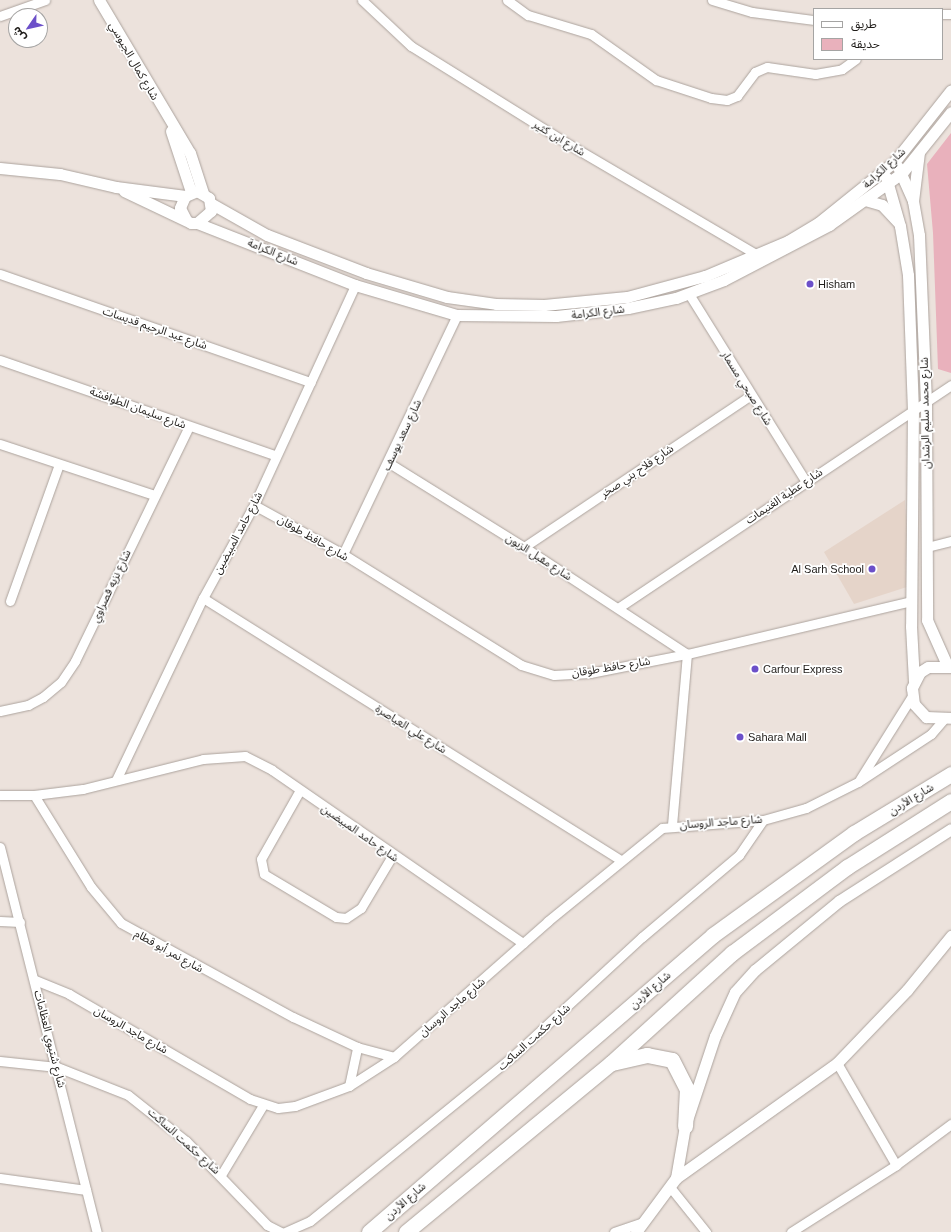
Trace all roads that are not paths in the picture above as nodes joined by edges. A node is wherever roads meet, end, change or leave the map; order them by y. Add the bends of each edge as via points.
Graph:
1 (46, 0) edge
2 (99, 0) edge
3 (362, 0) edge
4 (507, 0) edge
5 (712, 0) edge
6 (0, 16) edge
7 (813, 20) edge
8 (855, 60) edge
9 (951, 90) edge
10 (951, 112) edge
11 (169, 121) junction
12 (919, 152) junction
13 (895, 161) junction
14 (0, 168) edge
15 (884, 170) junction
16 (902, 173) junction
17 (888, 183) junction
18 (116, 187) junction
19 (203, 193) junction
20 (188, 194) junction
21 (865, 200) junction
22 (913, 201) junction
23 (212, 204) junction
24 (186, 220) junction
25 (197, 223) junction
26 (900, 226) junction
27 (762, 257) junction
28 (0, 274) edge
29 (355, 285) junction
30 (688, 294) junction
31 (457, 315) junction
32 (0, 360) edge
33 (311, 382) junction
34 (951, 385) edge
35 (750, 395) junction
36 (926, 401) junction
37 (913, 409) junction
38 (189, 426) junction
39 (0, 444) edge
40 (276, 455) junction
41 (389, 463) junction
42 (59, 464) junction
43 (806, 482) junction
44 (154, 495) junction
45 (254, 505) junction
46 (951, 542) edge
47 (927, 546) junction
48 (524, 547) junction
49 (343, 554) junction
50 (203, 598) junction
51 (911, 601) junction
52 (10, 602) dead end
53 (618, 608) junction
54 (687, 654) junction
55 (949, 666) edge
56 (914, 680) junction
57 (912, 696) junction
58 (0, 712) edge
59 (947, 719) edge
60 (951, 774) edge
61 (116, 780) junction
62 (858, 782) junction
63 (300, 790) junction
64 (0, 795) edge
65 (34, 795) junction
66 (951, 801) edge
67 (763, 820) junction
68 (672, 826) junction
69 (951, 829) edge
70 (0, 847) edge
71 (392, 856) junction
72 (620, 860) junction
73 (0, 921) edge
74 (20, 922) junction
75 (951, 936) edge
76 (524, 943) junction
77 (35, 980) junction
78 (357, 1047) junction
79 (394, 1057) junction
80 (0, 1061) edge
81 (611, 1063) junction
82 (837, 1064) junction
83 (57, 1067) junction
84 (349, 1086) junction
85 (263, 1105) junction
86 (951, 1124) edge
87 (685, 1126) junction
88 (896, 1165) junction
89 (221, 1174) junction
90 (0, 1178) edge
91 (673, 1182) junction
92 (86, 1190) junction
93 (643, 1222) junction
94 (97, 1232) edge
95 (281, 1232) edge
96 (285, 1232) edge
97 (369, 1232) edge
98 (406, 1232) edge
99 (614, 1232) edge
100 (636, 1232) edge
101 (706, 1232) edge
102 (791, 1232) edge

1 - 6 street
2 - 11 street, شارع كمال الجيوسي
3 - 27 street, شارع ابن كثير via 411,46
4 - 8 street via 528,15 590,34 656,80 711,98 727,100 737,96 755,72 767,67 815,74 842,69
5 - 7 street via 752,12
9 - 13 street, شارع الكرامة
10 - 12 street, شارع الكرامة
11 - 19 street, شارع كمال الجيوسي via 190,153
11 - 20 street, شارع كمال الجيوسي
12 - 16 street, شارع الكرامة
12 - 22 street
13 - 15 street, شارع الكرامة
13 - 16 street, شارع محمد سليم الرشدان
14 - 18 street via 60,174
15 - 17 street, شارع محمد سليم الرشدان
15 - 27 street, شارع الكرامة via 818,223
16 - 17 street, شارع الكرامة
16 - 22 street, شارع محمد سليم الرشدان
17 - 21 street, شارع الكرامة
17 - 26 street, شارع محمد سليم الرشدان
18 - 20 street
18 - 24 street
19 - 20 street
19 - 23 street
20 - 24 street via 180,208
21 - 26 street via 885,208
21 - 27 street, شارع الكرامة via 829,225
22 - 36 street, شارع محمد سليم الرشدان via 919,235
23 - 25 street via 208,218
23 - 27 street, شارع الكرامة via 267,234 366,273 447,297 496,304 544,304 627,297 676,287
24 - 25 street
25 - 29 street, شارع الكرامة
26 - 37 street, شارع محمد سليم الرشدان via 908,275
27 - 30 street, شارع الكرامة
28 - 33 street, شارع عبد الرحيم قديسات
29 - 31 street, شارع الكرامة
29 - 33 street, شارع حامد المبيضين
30 - 31 street, شارع الكرامة via 586,314
30 - 35 street, شارع صبحي مسمار
31 - 41 street, شارع سعد يوسف
32 - 38 street, شارع سليمان الطوافشة
33 - 40 street, شارع حامد المبيضين
34 - 36 street, شارع عطية الغنيمات
35 - 43 street, شارع صبحي مسمار
35 - 48 street, شارع فلاح بني صخر
36 - 37 street, شارع عطية الغنيمات
36 - 47 street, شارع محمد سليم الرشدان
37 - 43 street, شارع عطية الغنيمات
37 - 51 street, شارع محمد سليم الرشدان
38 - 40 street, شارع سليمان الطوافشة
38 - 44 street, شارع نزيه قصراوي
39 - 42 street
40 - 45 street, شارع حامد المبيضين
41 - 48 street, شارع مقبل الزبون
41 - 49 street, شارع سعد يوسف
42 - 44 street
42 - 52 street
43 - 53 street, شارع عطية الغنيمات
44 - 58 street, شارع نزيه قصراوي via 84,644 61,682 28,706
45 - 49 street, شارع حافظ طوقان
45 - 50 street, شارع حامد المبيضين
46 - 47 street
47 - 55 street, شارع محمد سليم الرشدان via 927,620
48 - 53 street, شارع مقبل الزبون
49 - 54 street, شارع حافظ طوقان via 521,665 537,671 554,675 590,673
50 - 61 street, شارع حامد المبيضين
50 - 72 street, شارع علي العياصرة
51 - 54 street, شارع حافظ طوقان
51 - 56 street, شارع محمد سليم الرشدان
53 - 54 street, شارع مقبل الزبون
54 - 68 street
55 - 56 street via 928,667
56 - 57 street, شارع محمد سليم الرشدان
57 - 59 street via 926,717
57 - 62 street
59 - 62 street, شارع ماجد الروسان via 931,734
60 - 97 highway, شارع الأردن via 854,834 713,935
61 - 63 street, شارع حامد المبيضين via 235,755 255,760
61 - 65 street, شارع حامد المبيضين
62 - 67 street, شارع ماجد الروسان via 806,808
63 - 71 street, شارع حامد المبيضين
63 - 71 street via 260,861 264,874 336,917 346,918 361,908
64 - 65 street, شارع حامد المبيضين
65 - 78 street, شارع نمر أبو قطام via 91,887 121,923 198,968
66 - 81 highway, شارع الأردن via 801,899 732,953
67 - 68 street, شارع ماجد الروسان
67 - 96 street, شارع حكمت الساكت via 739,855 642,937 514,1055 310,1221
68 - 72 street, شارع ماجد الروسان via 649,836
69 - 87 street via 839,901 755,970 735,992 715,1036
70 - 74 street, شارع شتيوي العظامات
71 - 76 street, شارع حامد المبيضين
72 - 76 street, شارع ماجد الروسان
73 - 74 street
74 - 77 street, شارع شتيوي العظامات
75 - 82 street via 907,990
76 - 79 street, شارع ماجد الروسان
77 - 83 street, شارع شتيوي العظامات
77 - 85 street, شارع ماجد الروسان via 69,994
78 - 79 street, شارع نمر أبو قطام
78 - 84 street
79 - 84 street, شارع ماجد الروسان
80 - 83 street, شارع حكمت الساكت
81 - 87 highway via 647,1055 672,1060 688,1089
81 - 98 highway, شارع الأردن
82 - 88 street
82 - 91 street
83 - 89 street, شارع حكمت الساكت via 128,1095 159,1117
83 - 92 street, شارع شتيوي العظامات
84 - 85 street, شارع ماجد الروسان via 295,1106
85 - 89 street
86 - 88 street
87 - 91 street
88 - 102 street
89 - 95 street, شارع حكمت الساكت via 267,1225
90 - 92 street
91 - 93 street
91 - 101 street
92 - 94 street, شارع شتيوي العظامات
93 - 99 street
93 - 100 street

